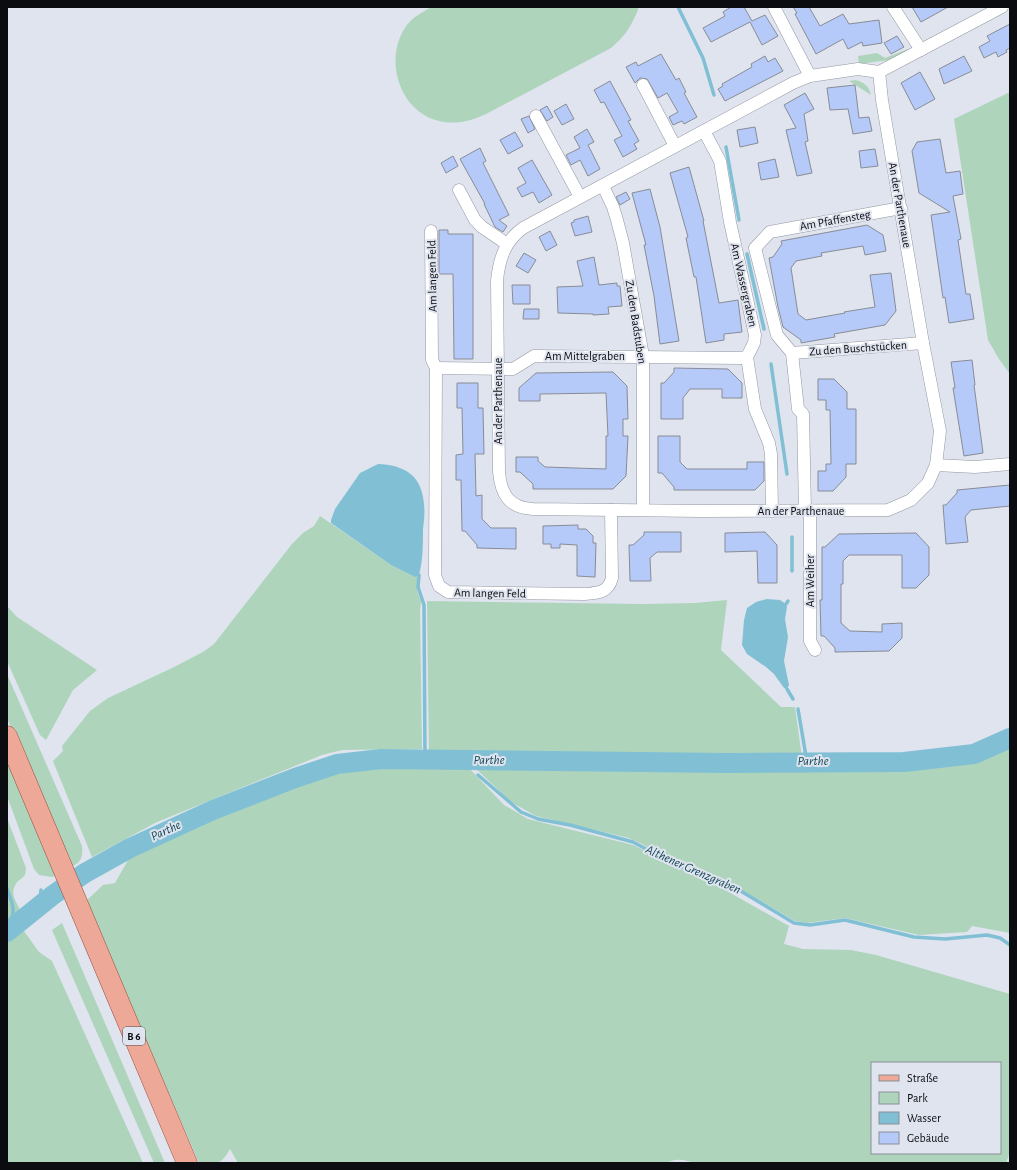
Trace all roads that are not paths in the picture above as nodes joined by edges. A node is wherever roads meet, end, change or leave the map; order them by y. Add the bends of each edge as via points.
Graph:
1 (774, 7) edge
2 (893, 7) edge
3 (1002, 7) edge
4 (921, 50) junction
5 (879, 72) junction
6 (810, 76) junction
7 (644, 85) dead end
8 (536, 116) dead end
9 (704, 130) junction
10 (675, 146) junction
11 (603, 186) junction
12 (459, 190) dead end
13 (580, 197) junction
14 (900, 208) junction
15 (431, 231) dead end
16 (770, 232) joint
17 (507, 244) junction
18 (923, 343) junction
19 (792, 353) junction
20 (643, 356) junction
21 (747, 356) junction
22 (436, 368) junction
23 (498, 369) junction
24 (1010, 464) edge
25 (936, 465) junction
26 (611, 510) junction
27 (643, 510) junction
28 (807, 510) junction
29 (772, 511) junction
30 (815, 650) dead end
31 (7, 736) edge
32 (187, 1163) edge

1 - 6 street
2 - 4 street
3 - 4 street
4 - 5 street
5 - 6 street, An der Parthenaue via 858,69
5 - 14 street, An der Parthenaue
6 - 9 street, An der Parthenaue
7 - 10 street
8 - 13 street
9 - 10 street, An der Parthenaue
9 - 21 street, Am Wassergraben via 720,161 730,222 755,335
10 - 11 street, An der Parthenaue
11 - 13 street, An der Parthenaue
11 - 20 street, Zu den Badstuben via 613,207 622,237
12 - 17 street via 475,220
13 - 17 street, An der Parthenaue via 523,228
14 - 16 street, Am Pfaffensteg
14 - 18 street, An der Parthenaue
15 - 22 street, Am langen Feld via 432,360
16 - 19 street, Am Wassergraben via 755,248 777,335
17 - 23 street, An der Parthenaue via 499,264 497,281
18 - 19 street, Zu den Buschstücken
18 - 25 street, An der Parthenaue via 940,431
19 - 28 street via 798,409 803,414
20 - 21 street, Am Mittelgraben
20 - 23 street, Am Mittelgraben via 534,356 513,369
20 - 27 street, Zu den Badstuben
21 - 29 street via 755,409 771,454
22 - 23 street
22 - 26 street, Am langen Feld via 435,576 439,586 448,592 586,594 604,591 610,586 612,578
23 - 26 street, An der Parthenaue via 499,472 502,492 509,501 528,509
24 - 25 street via 975,467
25 - 28 street, An der Parthenaue via 928,483 911,500 888,510
26 - 27 street, An der Parthenaue
27 - 29 street, An der Parthenaue
28 - 29 street, An der Parthenaue
28 - 30 street, Am Weiher via 810,641
31 - 32 main road, B 6

